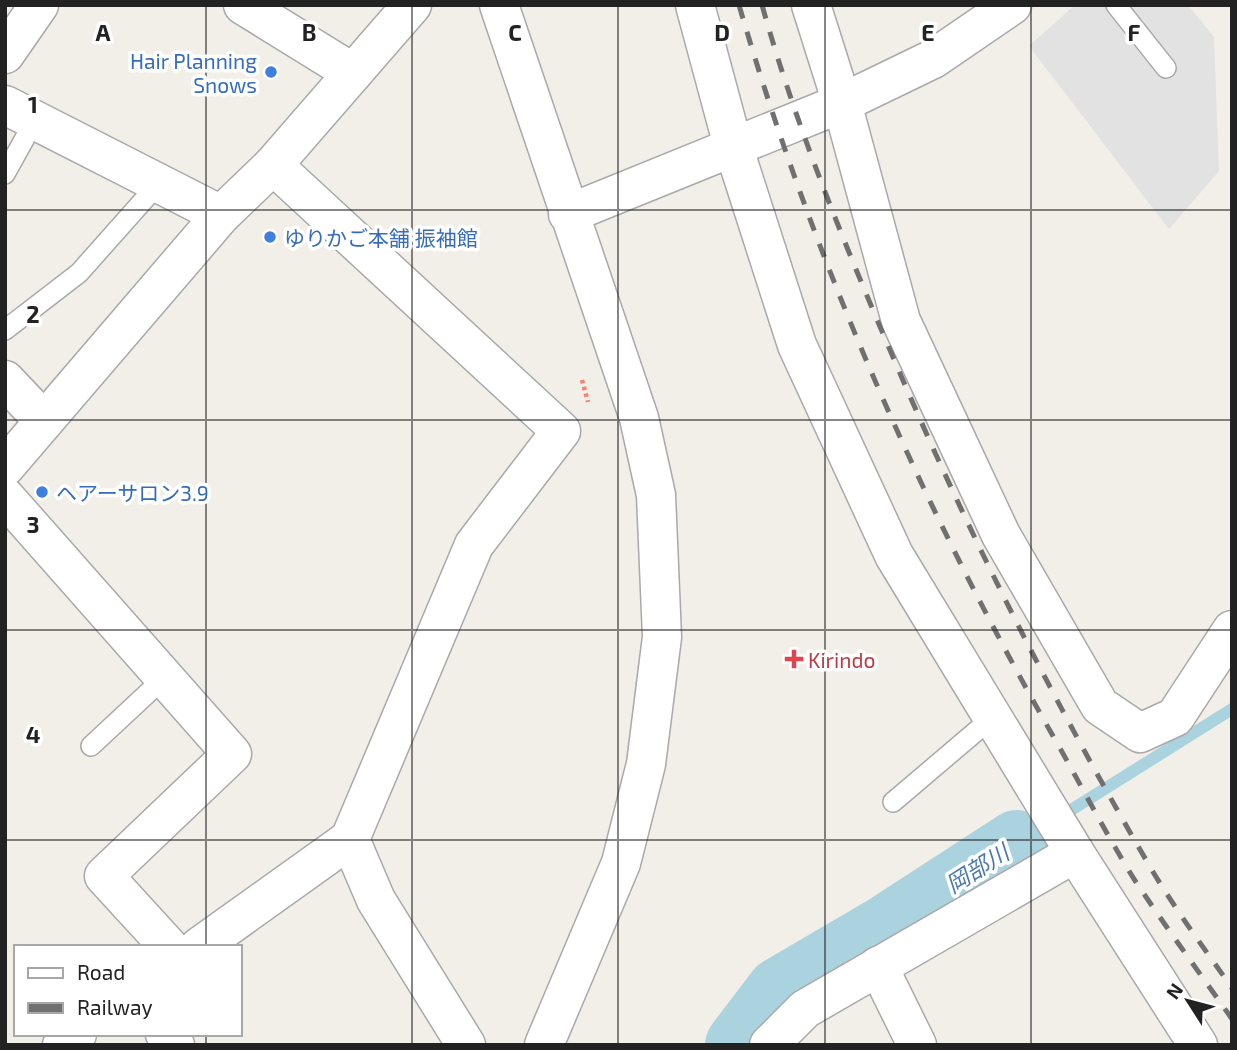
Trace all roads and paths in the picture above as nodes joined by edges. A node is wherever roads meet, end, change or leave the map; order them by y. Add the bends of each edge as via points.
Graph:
1 (39, 5) edge
2 (243, 5) edge
3 (412, 5) edge
4 (499, 5) edge
5 (695, 5) edge
6 (811, 5) edge
7 (1012, 5) edge
8 (1116, 5) edge
9 (5, 54) edge
10 (1166, 68) dead end
11 (353, 74) junction
12 (842, 103) junction
13 (20, 112) edge
14 (733, 146) junction
15 (273, 165) junction
16 (5, 174) edge
17 (159, 183) junction
18 (568, 214) junction
19 (221, 215) junction
20 (5, 330) edge
21 (5, 380) edge
22 (44, 421) junction
23 (5, 467) edge
24 (5, 497) edge
25 (1232, 630) edge
26 (164, 678) junction
27 (993, 717) junction
28 (91, 746) dead end
29 (893, 802) dead end
30 (350, 839) junction
31 (1071, 846) junction
32 (167, 945) edge
33 (202, 945) edge
34 (878, 966) junction
35 (466, 1045) edge
36 (544, 1045) edge
37 (769, 1045) edge
38 (916, 1045) edge
39 (1198, 1045) edge

1 - 9 street
2 - 11 street
3 - 11 street
4 - 18 street
5 - 14 street
6 - 12 street
7 - 12 street via 933,59
8 - 10 lane
11 - 15 street
12 - 14 street
12 - 25 street via 901,321 1001,535 1100,706 1140,733 1175,717
13 - 16 lane
13 - 17 street
14 - 18 street
14 - 27 street via 797,345 894,555
15 - 19 street
15 - 30 street via 561,431 474,545
17 - 19 street
17 - 20 lane via 79,273
18 - 36 street via 639,418 656,495 662,637 646,764 621,863
19 - 22 street
21 - 22 street
22 - 23 street
24 - 26 street
26 - 28 lane
26 - 32 street via 232,754 104,876
27 - 29 lane
27 - 31 street
30 - 33 street
30 - 35 street via 376,900
31 - 34 street
31 - 39 street
34 - 37 street via 804,1009
34 - 38 street

